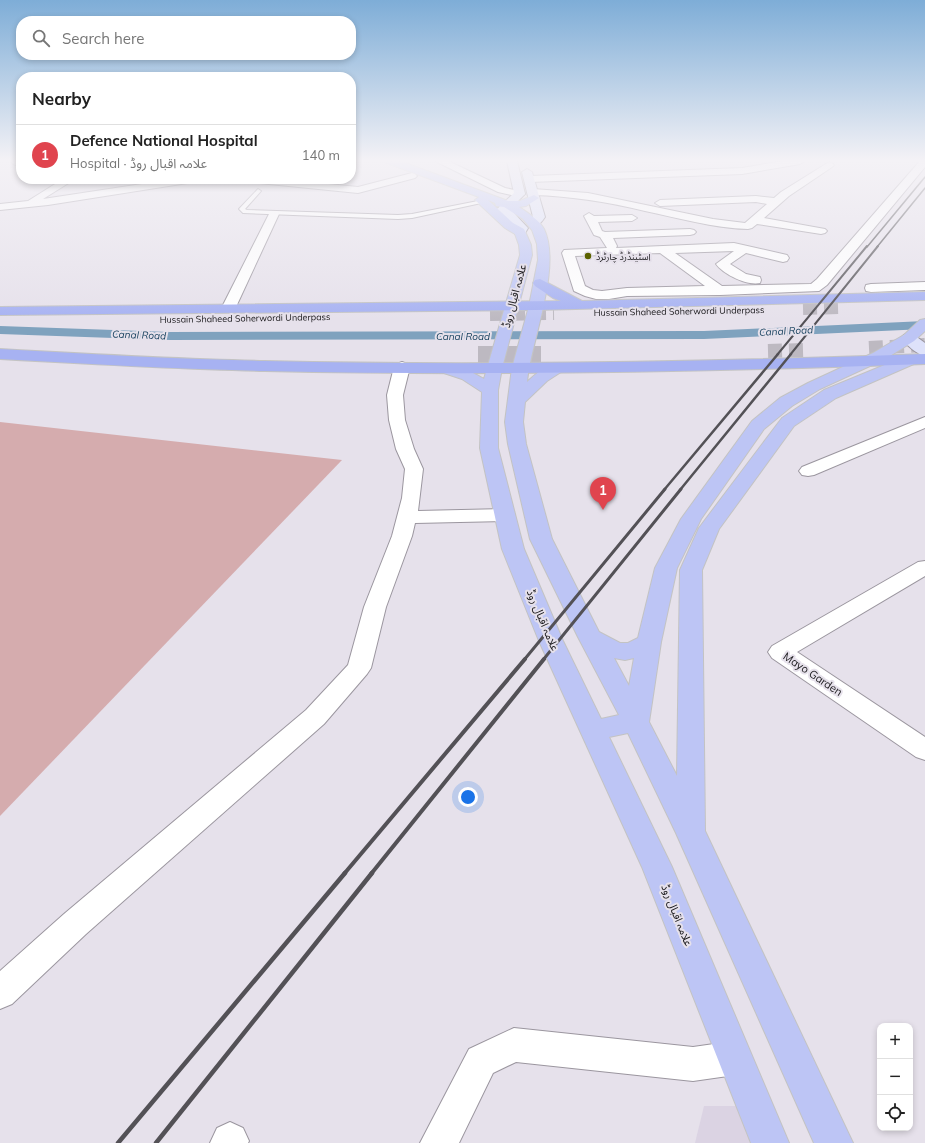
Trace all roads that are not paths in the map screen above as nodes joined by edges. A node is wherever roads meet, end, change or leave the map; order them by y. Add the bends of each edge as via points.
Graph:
1 (274, 214) edge
2 (285, 214) edge
3 (421, 214) edge
4 (496, 214) edge
5 (508, 214) edge
6 (524, 214) edge
7 (538, 214) edge
8 (681, 214) edge
9 (762, 214) edge
10 (879, 214) edge
11 (593, 215) joint
12 (632, 218) dead end
13 (756, 220) junction
14 (534, 223) junction
15 (821, 231) dead end
16 (520, 232) junction
17 (690, 232) dead end
18 (605, 235) junction
19 (745, 249) junction
20 (663, 250) junction
21 (615, 252) junction
22 (783, 258) dead end
23 (544, 260) junction
24 (571, 261) junction
25 (755, 280) dead end
26 (540, 283) junction
27 (925, 286) edge
28 (871, 288) dead end
29 (516, 289) junction
30 (720, 291) junction
31 (925, 291) edge
32 (847, 293) tunnel mouth
33 (819, 294) tunnel mouth
34 (613, 295) junction
35 (925, 296) edge
36 (585, 305) junction
37 (925, 305) edge
38 (468, 306) junction
39 (513, 306) junction
40 (536, 306) junction
41 (839, 307) tunnel mouth
42 (803, 308) tunnel mouth
43 (228, 309) junction
44 (0, 311) edge
45 (554, 313) tunnel mouth
46 (490, 314) tunnel mouth
47 (0, 316) edge
48 (925, 323) edge
49 (910, 338) junction
50 (0, 346) edge
51 (804, 350) tunnel mouth
52 (768, 351) tunnel mouth
53 (0, 354) edge
54 (510, 357) junction
55 (873, 360) junction
56 (921, 360) edge
57 (402, 367) junction
58 (558, 367) junction
59 (444, 368) junction
60 (516, 401) junction
61 (925, 422) edge
62 (808, 471) dead end
63 (505, 515) junction
64 (407, 517) junction
65 (925, 567) edge
66 (590, 637) junction
67 (649, 642) junction
68 (636, 722) junction
69 (593, 730) junction
70 (925, 750) edge
71 (692, 833) junction
72 (0, 993) edge
73 (735, 1058) junction
74 (439, 1143) edge
75 (770, 1143) edge
76 (834, 1143) edge

1 - 43 street
2 - 3 lane via 398,218
4 - 16 main road, علامہ اقبال روڈ via 512,229
5 - 16 main road via 522,228
6 - 14 main road, علامہ اقبال روڈ
7 - 14 main road via 539,218
8 - 13 street via 740,226 748,226
9 - 13 street
10 - 30 street via 814,288
11 - 12 street
11 - 18 street via 598,233
13 - 15 street
14 - 23 main road, علامہ اقبال روڈ via 543,244
16 - 29 main road, علامہ اقبال روڈ via 526,255
17 - 18 street
18 - 21 street
19 - 20 street via 734,247
19 - 22 street
19 - 25 street via 722,264 742,277
20 - 21 street
20 - 30 street
21 - 24 street via 568,253
23 - 24 street
23 - 26 main road, علامہ اقبال روڈ
24 - 34 street via 582,292
26 - 36 highway via 558,295
26 - 40 main road, علامہ اقبال روڈ
27 - 28 street
29 - 38 highway
29 - 39 main road, علامہ اقبال روڈ
30 - 34 street via 627,292
31 - 32 highway
33 - 34 highway via 631,298
35 - 36 highway
36 - 40 highway
37 - 41 highway
38 - 39 highway
38 - 43 highway
39 - 40 highway
39 - 54 main road, علامہ اقبال روڈ via 507,324
40 - 54 main road, علامہ اقبال روڈ
42 - 45 highway, Hussain Shaheed Soherwordi Underpass
43 - 44 highway
46 - 47 highway, Hussain Shaheed Soherwordi Underpass via 147,319
48 - 49 main road
49 - 55 main road
49 - 56 main road
50 - 54 highway
51 - 55 highway
52 - 54 highway
53 - 57 highway via 265,366
54 - 58 highway
54 - 59 highway
54 - 59 main road via 468,376
54 - 60 main road, علامہ اقبال روڈ
54 - 63 main road, علامہ اقبال روڈ via 489,448
55 - 56 main road
55 - 58 highway
55 - 67 main road via 814,386 786,402 758,425 691,519 666,568
55 - 71 main road via 830,394 788,422 709,528 691,570
57 - 59 highway
57 - 64 street via 395,395 397,420 414,469
58 - 60 main road via 541,378
60 - 66 main road, علامہ اقبال روڈ via 514,422 517,444 541,540
61 - 62 street
63 - 64 street
63 - 69 main road, علامہ اقبال روڈ via 516,556 551,641
64 - 72 street via 375,607 359,668 315,717 75,924
65 - 70 street, Mayo Garden via 780,652
66 - 67 main road via 625,653 637,650
66 - 68 main road, علامہ اقبال روڈ
67 - 68 main road
68 - 69 main road
68 - 71 main road, علامہ اقبال روڈ
69 - 73 main road, علامہ اقبال روڈ via 657,867
71 - 76 main road, علامہ اقبال روڈ
73 - 74 street via 693,1064 514,1045 481,1061
73 - 75 main road, علامہ اقبال روڈ

